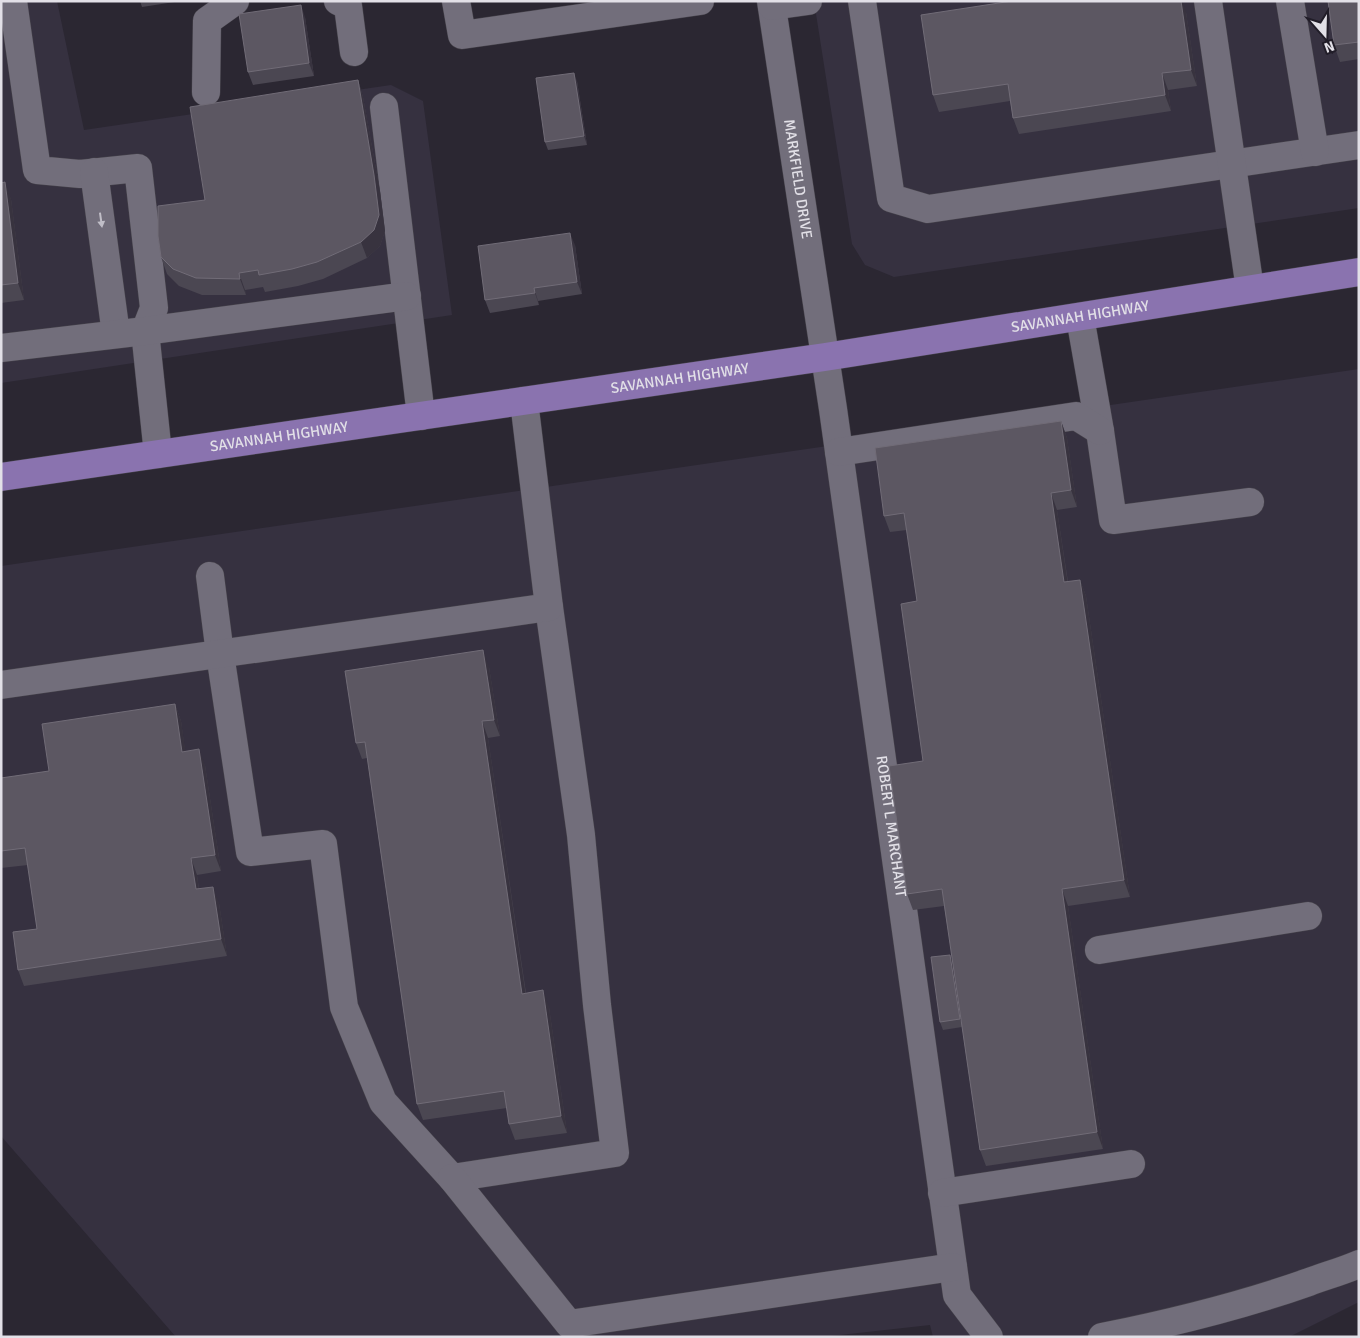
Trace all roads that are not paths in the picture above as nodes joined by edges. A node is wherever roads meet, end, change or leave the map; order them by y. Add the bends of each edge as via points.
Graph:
1 (13, 1) edge
2 (235, 1) edge
3 (338, 1) edge
4 (456, 1) edge
5 (700, 1) edge
6 (808, 1) edge
7 (862, 1) edge
8 (1208, 1) edge
9 (1290, 1) edge
10 (772, 4) edge
11 (354, 52) dead end
12 (206, 92) dead end
13 (384, 107) dead end
14 (1359, 145) edge
15 (1315, 152) junction
16 (1232, 164) junction
17 (94, 172) junction
18 (1359, 272) edge
19 (1250, 289) junction
20 (407, 296) junction
21 (1080, 317) junction
22 (146, 331) junction
23 (116, 334) junction
24 (1, 348) edge
25 (825, 358) junction
26 (524, 401) junction
27 (421, 416) junction
28 (1100, 431) junction
29 (839, 452) junction
30 (158, 454) junction
31 (1, 477) edge
32 (1250, 502) dead end
33 (210, 576) dead end
34 (549, 607) junction
35 (220, 654) junction
36 (1, 685) edge
37 (1308, 916) dead end
38 (1099, 950) dead end
39 (1131, 1164) dead end
40 (452, 1178) junction
41 (942, 1193) junction
42 (1359, 1264) edge
43 (953, 1267) junction
44 (574, 1330) edge
45 (989, 1337) edge
46 (1102, 1337) edge

1 - 17 street via 36,170
2 - 12 street via 206,21
3 - 11 street via 348,6
4 - 5 street via 462,35
6 - 10 street
7 - 16 street via 891,198 928,209
8 - 16 street
9 - 15 street
10 - 25 street, MARKFIELD DRIVE
13 - 20 street
14 - 15 street
15 - 16 street
16 - 19 street
17 - 22 street via 138,168 154,308
17 -> 23 street
18 - 19 highway, SAVANNAH HIGHWAY
19 - 21 highway, SAVANNAH HIGHWAY
20 - 22 street
20 - 27 street
21 - 25 highway, SAVANNAH HIGHWAY
21 - 28 street
22 - 23 street
22 - 30 street
23 - 24 street
25 - 26 highway, SAVANNAH HIGHWAY
25 - 29 street, ROBERT L MARCHANT
26 - 27 highway, SAVANNAH HIGHWAY
26 - 34 street
27 - 30 highway, SAVANNAH HIGHWAY
28 - 29 street via 1076,416
28 - 32 street via 1113,520
29 - 41 street, ROBERT L MARCHANT
30 - 31 highway, SAVANNAH HIGHWAY
33 - 35 street
34 - 35 street
34 - 40 street via 581,835 615,1153
35 - 36 street
35 - 40 street via 250,852 323,844 344,1007 383,1102
37 - 38 street
39 - 41 street
40 - 44 street
41 - 43 street, ROBERT L MARCHANT
42 - 46 street via 1229,1308
43 - 44 street
43 - 45 street, ROBERT L MARCHANT via 957,1295

